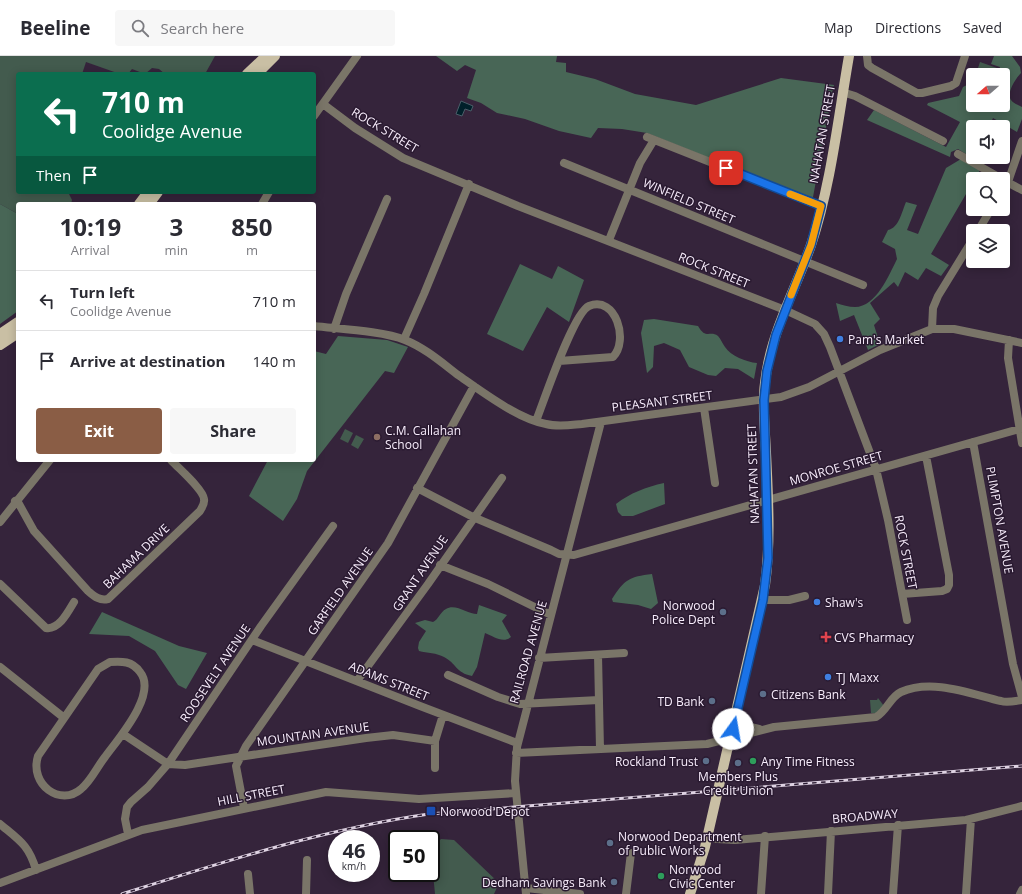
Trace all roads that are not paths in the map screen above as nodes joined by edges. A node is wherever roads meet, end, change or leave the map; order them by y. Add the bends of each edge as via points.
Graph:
1 (266, 56) edge
2 (275, 56) edge
3 (357, 56) edge
4 (849, 56) edge
5 (867, 56) edge
6 (966, 56) edge
7 (249, 72) edge
8 (259, 72) edge
9 (842, 92) junction
10 (322, 104) junction
11 (316, 113) edge
12 (943, 141) dead end
13 (1022, 142) edge
14 (958, 154) dead end
15 (564, 163) dead end
16 (990, 172) edge
17 (1008, 172) edge
18 (1010, 183) edge
19 (469, 184) junction
20 (630, 189) junction
21 (1022, 190) edge
22 (156, 194) edge
23 (387, 199) dead end
24 (150, 202) edge
25 (821, 206) junction
26 (609, 240) junction
27 (966, 250) edge
28 (805, 261) junction
29 (863, 285) dead end
30 (785, 310) junction
31 (16, 323) edge
32 (316, 326) edge
33 (334, 329) junction
34 (932, 329) junction
35 (0, 334) edge
36 (16, 334) edge
37 (404, 339) junction
38 (1009, 340) junction
39 (1022, 343) edge
40 (0, 345) edge
41 (559, 361) junction
42 (839, 371) junction
43 (474, 386) junction
44 (764, 400) junction
45 (704, 408) junction
46 (536, 421) junction
47 (601, 422) junction
48 (1019, 429) junction
49 (973, 442) junction
50 (1022, 443) edge
51 (926, 456) junction
52 (48, 462) edge
53 (173, 462) edge
54 (876, 469) junction
55 (502, 478) dead end
56 (715, 483) dead end
57 (417, 488) junction
58 (767, 500) junction
59 (15, 501) junction
60 (473, 517) junction
61 (0, 522) edge
62 (333, 526) dead end
63 (567, 555) junction
64 (440, 565) junction
65 (0, 584) edge
66 (902, 594) junction
67 (805, 596) dead end
68 (763, 600) junction
69 (74, 602) dead end
70 (551, 616) junction
71 (907, 620) dead end
72 (252, 640) junction
73 (624, 653) dead end
74 (598, 655) junction
75 (539, 658) junction
76 (305, 661) junction
77 (0, 667) edge
78 (448, 675) dead end
79 (357, 681) junction
80 (1021, 697) edge
81 (598, 700) junction
82 (526, 704) junction
83 (443, 715) junction
84 (63, 717) junction
85 (735, 720) junction
86 (760, 730) junction
87 (123, 734) junction
88 (731, 738) junction
89 (435, 741) junction
90 (517, 743) junction
91 (600, 749) junction
92 (516, 753) junction
93 (240, 757) junction
94 (168, 764) junction
95 (435, 768) dead end
96 (516, 793) junction
97 (1022, 806) edge
98 (244, 808) junction
99 (971, 820) junction
100 (0, 824) edge
101 (898, 825) junction
102 (831, 831) junction
103 (128, 834) junction
104 (708, 836) junction
105 (765, 836) junction
106 (631, 853) dead end
107 (307, 860) dead end
108 (36, 870) junction
109 (248, 874) dead end
110 (0, 883) edge
111 (1022, 890) edge
112 (526, 891) edge
113 (250, 894) edge
114 (306, 894) edge
115 (580, 894) edge
116 (626, 894) edge
117 (690, 894) edge
118 (761, 894) edge
119 (828, 894) edge
120 (893, 894) edge
121 (966, 894) edge
122 (1020, 894) edge

1 - 7 main road
2 - 8 main road
3 - 10 street
4 - 9 main road, NAHATAN STREET
5 - 6 street via 868,65 872,68 917,93 922,93 956,83
9 - 12 street via 855,96
9 - 25 main road, NAHATAN STREET
10 - 11 street
10 - 19 street, ROCK STREET via 403,158
13 - 17 street
14 - 16 street
15 - 20 street, WINFIELD STREET
18 - 21 street
19 - 26 street, ROCK STREET via 518,206
19 - 37 street
20 - 25 street via 651,138
20 - 26 street
20 - 28 street, WINFIELD STREET
22 - 24 main road
23 - 33 street via 346,294
25 - 28 main road, NAHATAN STREET
26 - 30 street, ROCK STREET
27 - 34 street via 938,296 933,308
28 - 29 street, WINFIELD STREET
28 - 30 main road, NAHATAN STREET
30 - 42 street, ROCK STREET via 820,328
30 - 44 main road, NAHATAN STREET via 770,356
31 - 35 main road
32 - 33 street, PLEASANT STREET
33 - 37 street, PLEASANT STREET
34 - 38 street, PLEASANT STREET via 954,329
34 - 42 street, PLEASANT STREET via 880,350
36 - 40 main road
37 - 43 street, PLEASANT STREET via 419,346
38 - 39 street, PLEASANT STREET
38 - 48 street via 1008,358
41 - 41 street via 585,308 598,305 611,311 619,323 620,331 620,345 616,354 608,359
41 - 46 street
42 - 44 street, PLEASANT STREET via 790,395
42 - 54 street, ROCK STREET
43 - 46 street, PLEASANT STREET
43 - 57 street, GARFIELD AVENUE
44 - 45 street, PLEASANT STREET
44 - 58 main road, NAHATAN STREET
45 - 47 street, PLEASANT STREET
45 - 56 street
46 - 47 street, PLEASANT STREET via 568,426
47 - 63 street, RAILROAD AVENUE
48 - 49 street, MONROE STREET
48 - 50 street
49 - 51 street, MONROE STREET
49 - 80 street, PLIMPTON AVENUE
51 - 54 street, MONROE STREET
51 - 66 street via 949,575 949,587 942,591
52 - 59 street
53 - 59 street, BAHAMA DRIVE via 201,492 205,500 203,505 161,551 108,600 103,601 94,597 88,591 34,531
54 - 58 street, MONROE STREET
54 - 66 street, ROCK STREET
55 - 60 street, GRANT AVENUE
57 - 60 street
57 - 76 street, GARFIELD AVENUE via 388,543
58 - 63 street, MONROE STREET via 581,554
58 - 68 main road, NAHATAN STREET via 768,558
59 - 61 street
60 - 63 street
60 - 64 street, GRANT AVENUE
62 - 72 street, ROOSEVELT AVENUE
63 - 70 street, RAILROAD AVENUE
64 - 70 street via 488,584
64 - 79 street, GRANT AVENUE
65 - 69 street via 46,628 55,627 60,623
66 - 71 street, ROCK STREET
67 - 68 street via 789,600
68 - 85 main road, NAHATAN STREET
70 - 75 street, RAILROAD AVENUE
72 - 76 street, ADAMS STREET
72 - 94 street, ROOSEVELT AVENUE
73 - 74 street
74 - 75 street
74 - 81 street
75 - 82 street, RAILROAD AVENUE
76 - 79 street, ADAMS STREET
76 - 93 street, GARFIELD AVENUE
77 - 84 street
78 - 82 street via 498,697
79 - 83 street, ADAMS STREET
80 - 86 street via 996,700 940,688 911,688 897,694 884,712 876,717
81 - 82 street
81 - 91 street
82 - 90 street, RAILROAD AVENUE
83 - 89 street
83 - 90 street, ADAMS STREET
84 - 87 street via 98,669 110,662 125,662 132,664 142,673 145,685 143,699
84 - 87 street via 38,756 35,770 41,785 58,794 70,794 81,789
85 - 86 street via 742,725
85 - 88 main road, NAHATAN STREET
86 - 88 street
87 - 94 street
88 - 91 street via 707,744
88 - 104 main road, NAHATAN STREET
89 - 93 street, MOUNTAIN AVENUE via 393,735
89 - 95 street
90 - 92 street, RAILROAD AVENUE
91 - 92 street
92 - 96 street, RAILROAD AVENUE
93 - 94 street, MOUNTAIN AVENUE via 185,765
93 - 98 street, GARFIELD AVENUE via 236,766 236,776
94 - 103 street, ROOSEVELT AVENUE via 127,807 125,819
96 - 98 street, HILL STREET via 419,800 326,792
96 - 112 street, RAILROAD AVENUE
97 - 99 street, BROADWAY
98 - 103 street, HILL STREET
99 - 101 street, BROADWAY
99 - 121 street
100 - 108 street via 24,843 32,854
101 - 102 street, BROADWAY
101 - 120 street
102 - 105 street, BROADWAY
102 - 119 street
103 - 108 street, HILL STREET
104 - 105 street, BROADWAY via 723,840
104 - 117 main road, NAHATAN STREET
105 - 118 street
106 - 116 street
107 - 114 street
108 - 110 street, HILL STREET
109 - 113 street
111 - 122 street
112 - 115 street

